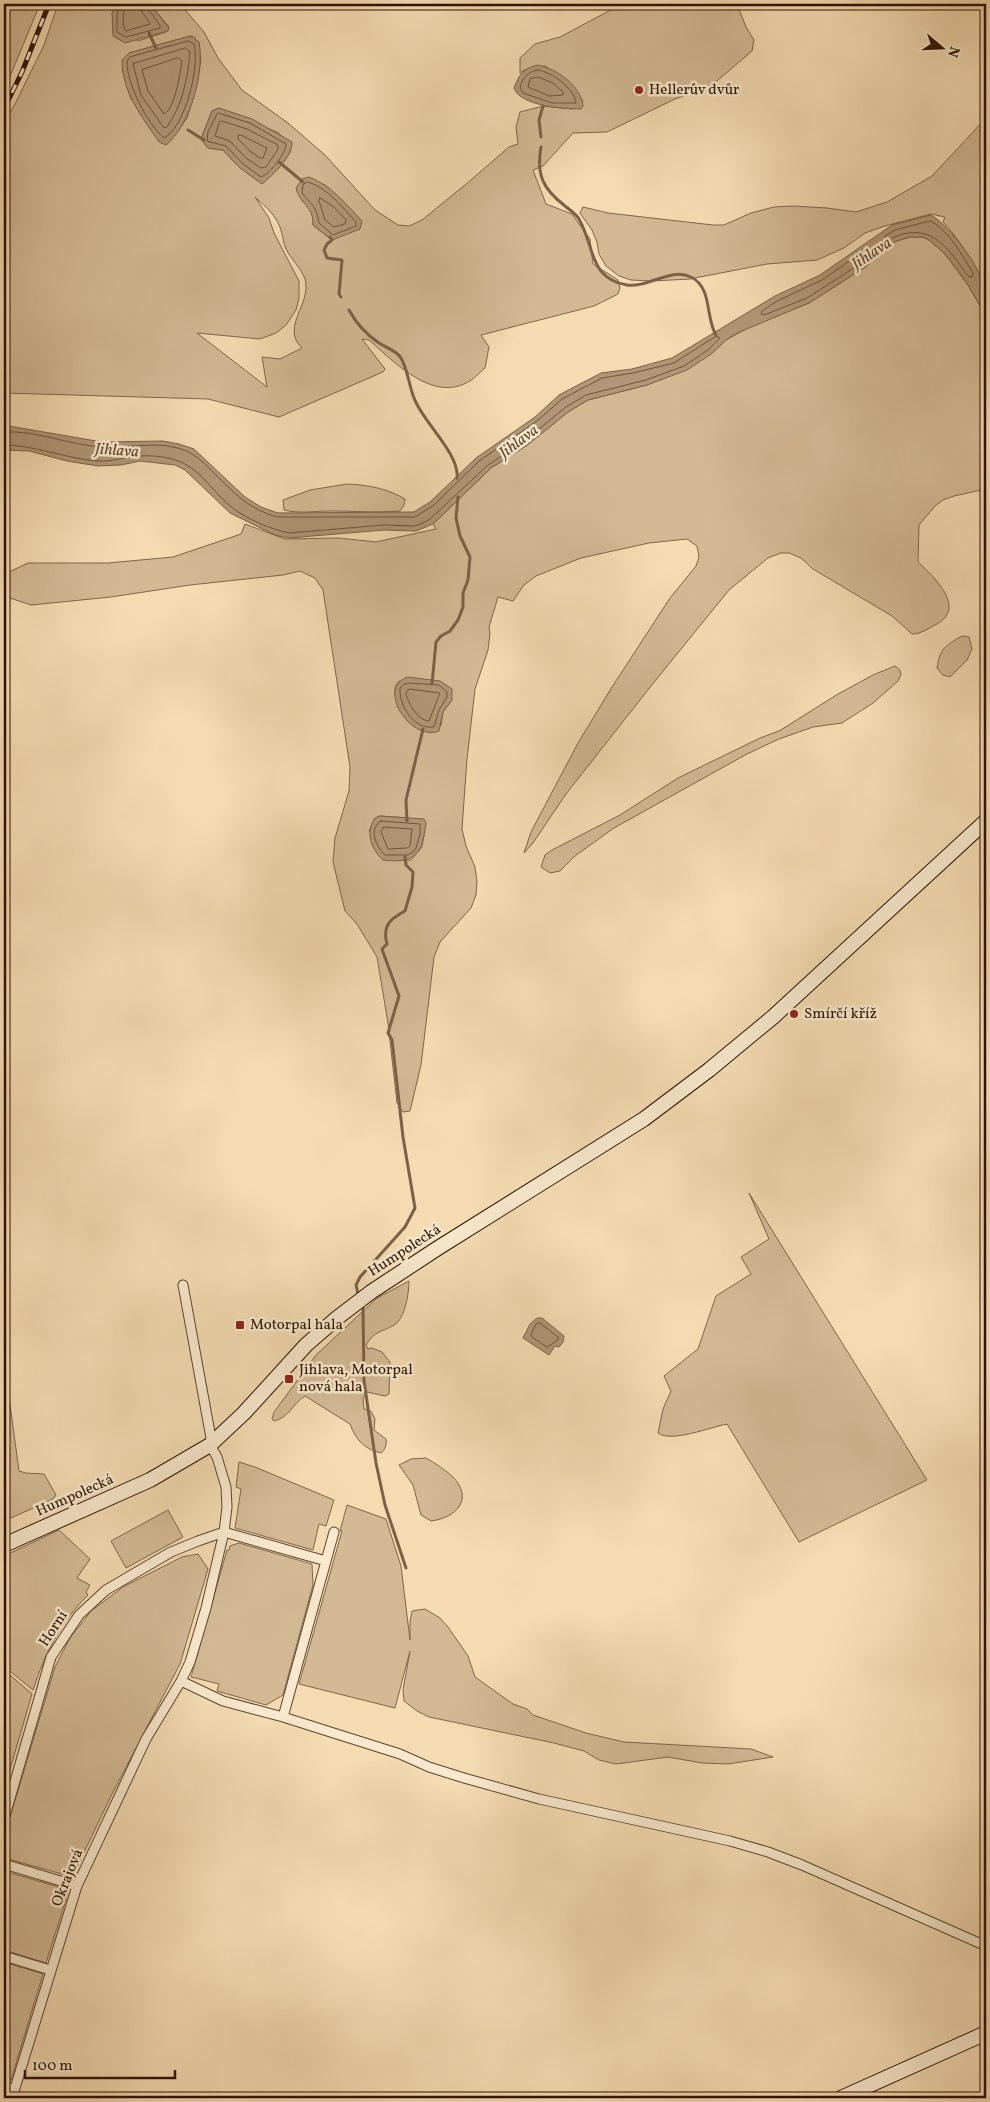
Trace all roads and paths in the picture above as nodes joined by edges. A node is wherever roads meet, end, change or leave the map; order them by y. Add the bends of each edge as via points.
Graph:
1 (986, 821) edge
2 (183, 1285) dead end
3 (210, 1445) junction
4 (224, 1532) junction
5 (334, 1532) dead end
6 (4, 1545) edge
7 (326, 1561) junction
8 (181, 1681) junction
9 (283, 1717) junction
10 (4, 1819) edge
11 (4, 1864) edge
12 (77, 1886) junction
13 (986, 1946) edge
14 (4, 1956) edge
15 (50, 1970) junction
16 (986, 2033) edge
17 (4, 2085) edge
18 (13, 2094) edge
19 (841, 2098) edge

1 - 3 main road, Humpolecká via 773,1017 709,1070 644,1119 360,1300 310,1341
2 - 3 street
3 - 4 street, Okrajová via 226,1487
3 - 6 main road, Humpolecká via 150,1480
4 - 7 street
4 - 8 street, Okrajová via 206,1608
4 - 10 street, Horní via 171,1552 106,1590 79,1615 51,1657
5 - 7 street
7 - 9 street
8 - 9 street via 223,1701
8 - 12 street, Okrajová via 146,1740
9 - 13 street via 400,1754 429,1767 539,1799 768,1852
11 - 12 street
12 - 15 street, Okrajová
14 - 15 street
15 - 18 street, Okrajová
16 - 19 main road
17 - 18 street

